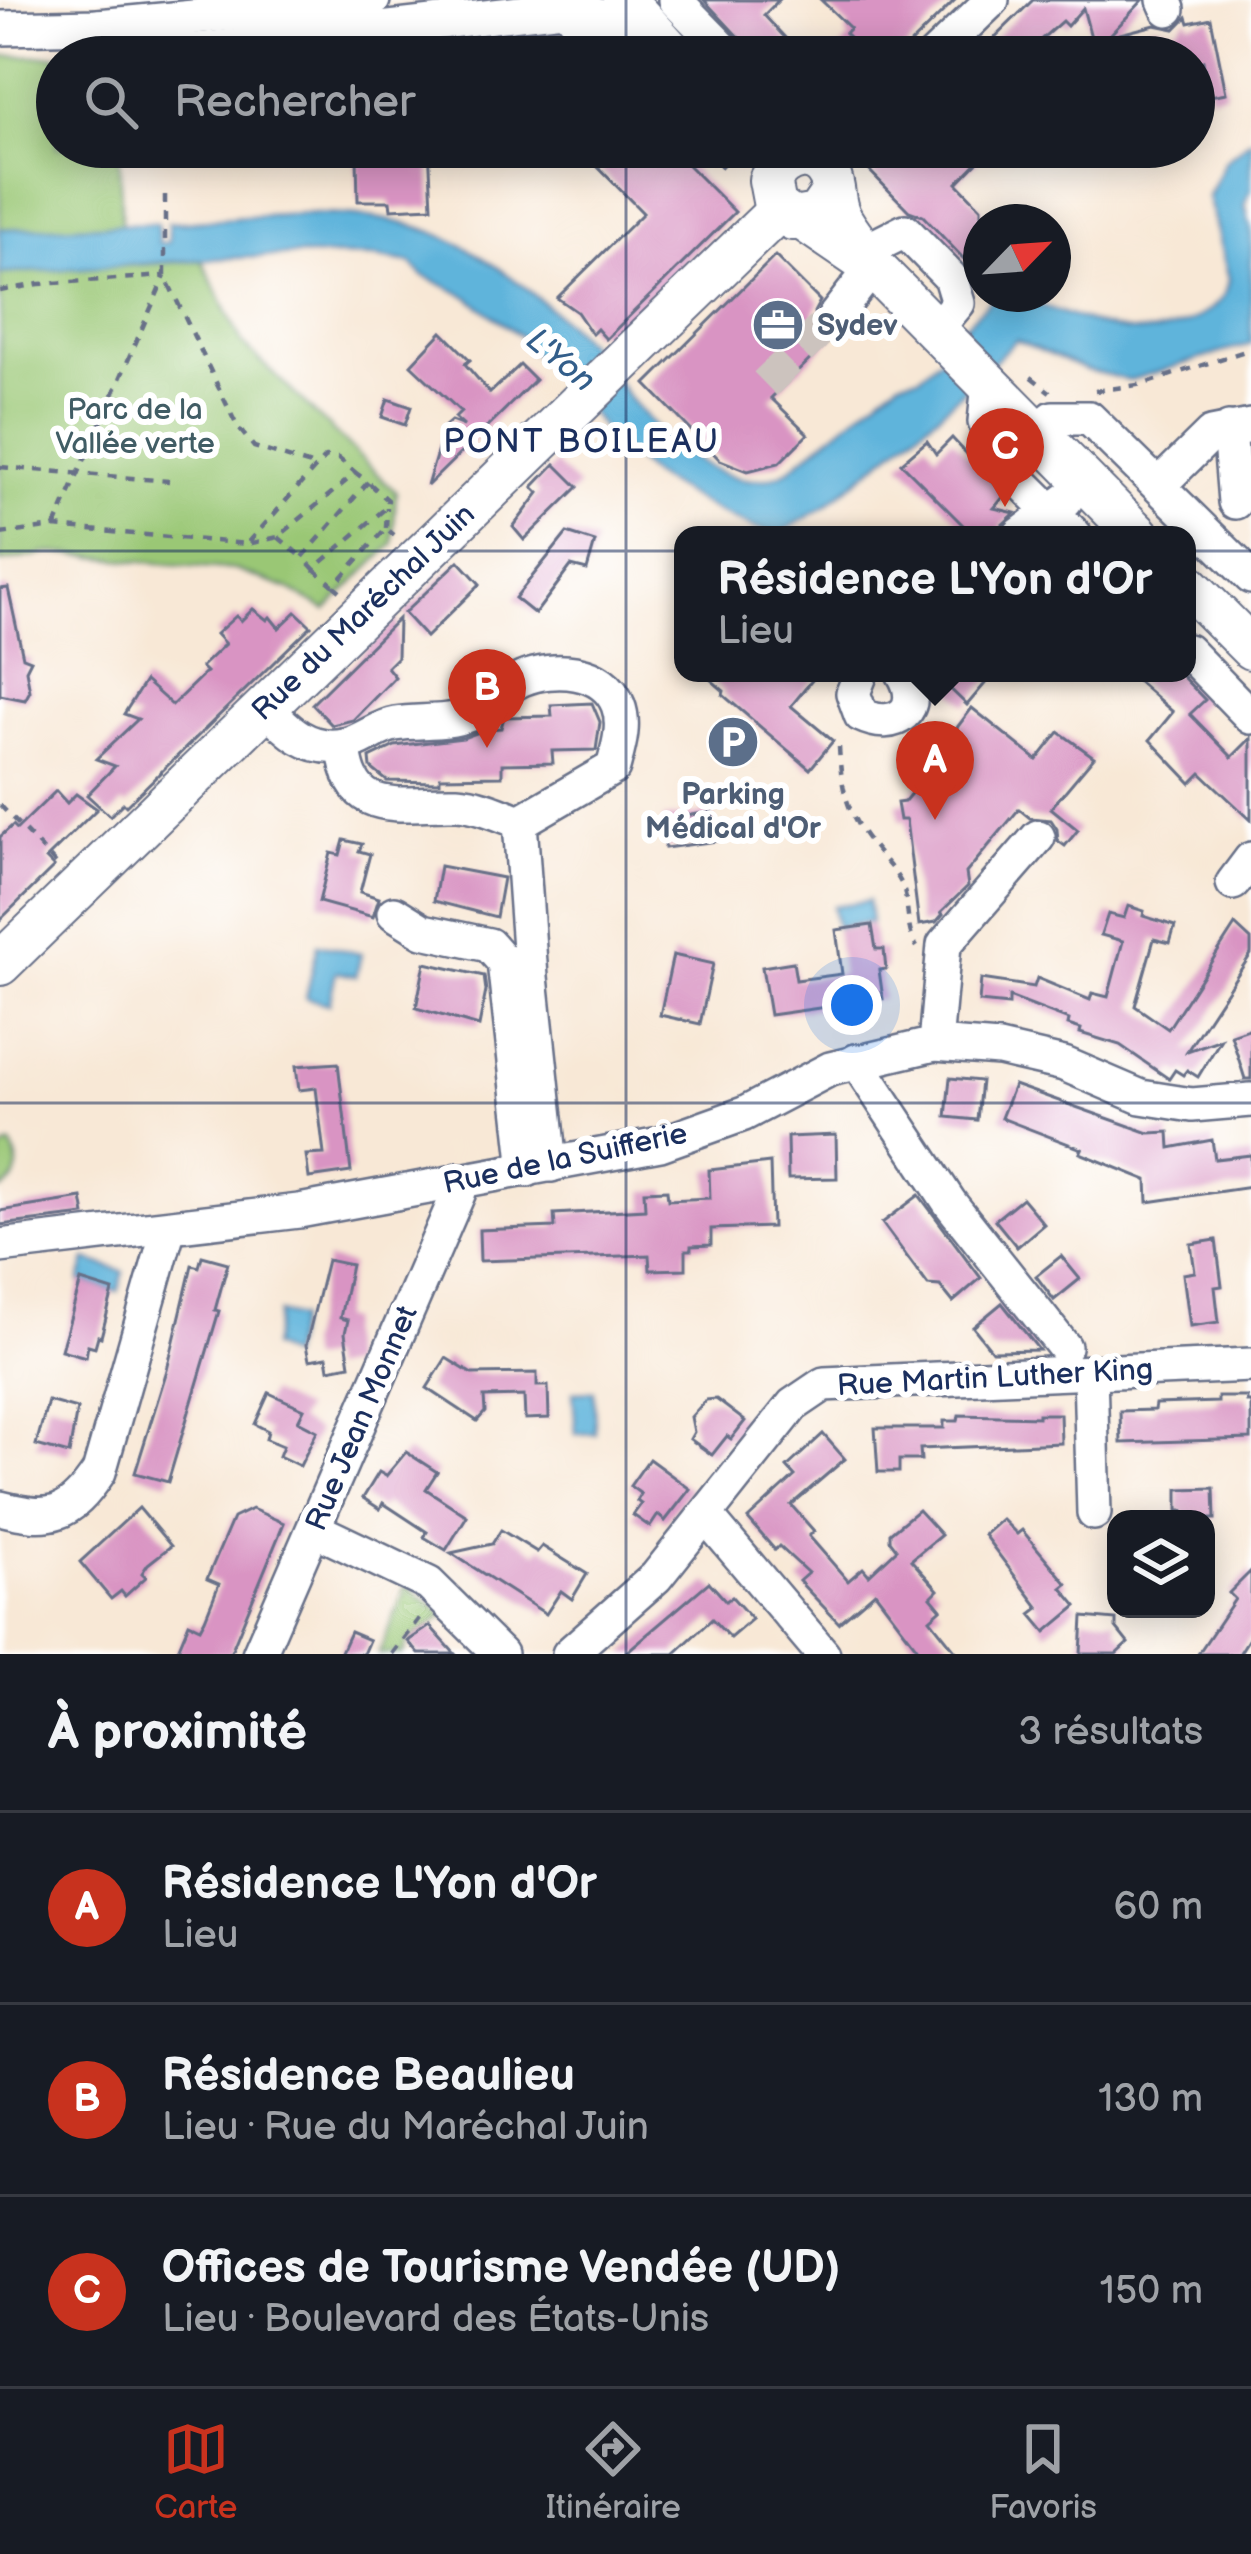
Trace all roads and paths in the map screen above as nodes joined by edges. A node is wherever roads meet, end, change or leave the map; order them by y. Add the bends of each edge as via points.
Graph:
1 (374, 0) edge
2 (992, 0) edge
3 (639, 3) edge
4 (561, 4) edge
5 (98, 26) junction
6 (0, 28) edge
7 (123, 36) edge
8 (308, 36) edge
9 (588, 36) edge
10 (633, 36) edge
11 (662, 36) edge
12 (695, 36) edge
13 (955, 36) edge
14 (802, 178) edge
15 (165, 195) dead end
16 (878, 270) junction
17 (165, 276) junction
18 (0, 291) edge
19 (840, 311) tunnel mouth
20 (941, 334) junction
21 (1251, 349) edge
22 (1006, 376) junction
23 (1086, 405) junction
24 (1047, 414) junction
25 (1240, 428) edge
26 (317, 466) junction
27 (0, 467) edge
28 (356, 473) junction
29 (79, 475) junction
30 (169, 481) dead end
31 (368, 482) junction
32 (1084, 482) junction
33 (1159, 485) junction
34 (1235, 502) dead end
35 (387, 507) junction
36 (1064, 524) edge
37 (1030, 526) edge
38 (1129, 526) edge
39 (56, 527) junction
40 (386, 529) dead end
41 (0, 534) edge
42 (278, 537) junction
43 (248, 544) junction
44 (303, 557) junction
45 (314, 569) junction
46 (1251, 577) edge
47 (334, 586) dead end
48 (1196, 591) edge
49 (1244, 627) edge
50 (1196, 652) edge
51 (1196, 660) edge
52 (857, 682) edge
53 (908, 682) edge
54 (266, 706) junction
55 (1251, 717) edge
56 (344, 746) junction
57 (839, 747) dead end
58 (0, 805) edge
59 (520, 821) junction
60 (1038, 837) dead end
61 (79, 888) junction
62 (394, 913) dead end
63 (943, 955) junction
64 (0, 964) edge
65 (935, 1043) junction
66 (856, 1061) junction
67 (1251, 1100) edge
68 (539, 1168) junction
69 (458, 1180) junction
70 (169, 1227) junction
71 (0, 1246) edge
72 (1064, 1347) dead end
73 (1251, 1365) edge
74 (1090, 1373) junction
75 (0, 1508) edge
76 (1094, 1513) dead end
77 (707, 1517) junction
78 (314, 1529) junction
79 (429, 1584) junction
80 (259, 1654) edge
81 (392, 1654) edge
82 (500, 1654) edge
83 (569, 1654) edge
84 (823, 1654) edge

1 - 5 street
2 - 13 street
3 - 11 main road
3 - 12 street
4 - 8 street
4 - 9 street
4 - 10 street
5 - 6 street
5 - 7 street
14 - 16 main road
14 - 54 main road, Rue du Maréchal Juin
15 - 17 path
16 - 19 street via 870,303
16 - 20 main road
16 - 20 street via 905,231 950,277 958,303
17 - 18 path
17 - 26 path via 237,426 254,447
17 - 29 path
20 - 22 main road
21 - 23 path
22 - 24 main road
22 - 24 path
22 - 36 street via 985,422 998,459
23 - 24 street
23 - 33 street
24 - 32 main road
25 - 33 street via 1211,434
25 - 34 street
26 - 28 path via 338,458
26 - 43 path
27 - 29 path
28 - 31 path
28 - 42 path
29 - 30 path
29 - 39 path
31 - 35 path
31 - 44 path
32 - 36 street
32 - 38 main road
33 - 46 street
35 - 40 path
35 - 45 path
36 - 37 street
39 - 41 path
39 - 43 path
42 - 43 path
42 - 44 path
44 - 45 path
45 - 47 path
48 - 49 main road
49 - 50 street
51 - 55 street
52 - 53 street via 860,715 874,722 904,713
54 - 56 street via 291,734
54 - 61 main road, Rue du Maréchal Juin
56 - 59 street via 346,773 360,794 386,804 463,803
56 - 59 street via 393,724 471,714 529,676 566,671 598,680 618,705 614,769
57 - 63 path via 841,788 854,821 899,878 909,934 916,947
58 - 61 path
59 - 68 street
60 - 63 street
61 - 64 main road, Rue du Maréchal Juin
62 - 68 street via 423,931 488,946 504,962
63 - 65 street
65 - 66 street, Rue de la Suifferie
65 - 67 street, Rue de la Suifferie via 1064,1064 1141,1097 1192,1106
66 - 68 street, Rue de la Suifferie via 660,1144
66 - 72 street via 950,1203
68 - 69 street, Rue de la Suifferie
69 - 70 street, Rue de la Suifferie
69 - 78 street, Rue Jean Monnet
70 - 71 street, Rue de la Suifferie
70 - 75 street via 99,1472 80,1502 50,1516
73 - 74 street, Rue Martin Luther King
74 - 76 street
74 - 77 street, Rue Martin Luther King via 824,1384 793,1405
77 - 83 street, Rue Martin Luther King via 656,1577
77 - 84 street
78 - 79 street
78 - 80 street, Rue Jean Monnet
79 - 81 path via 422,1616
79 - 82 street

